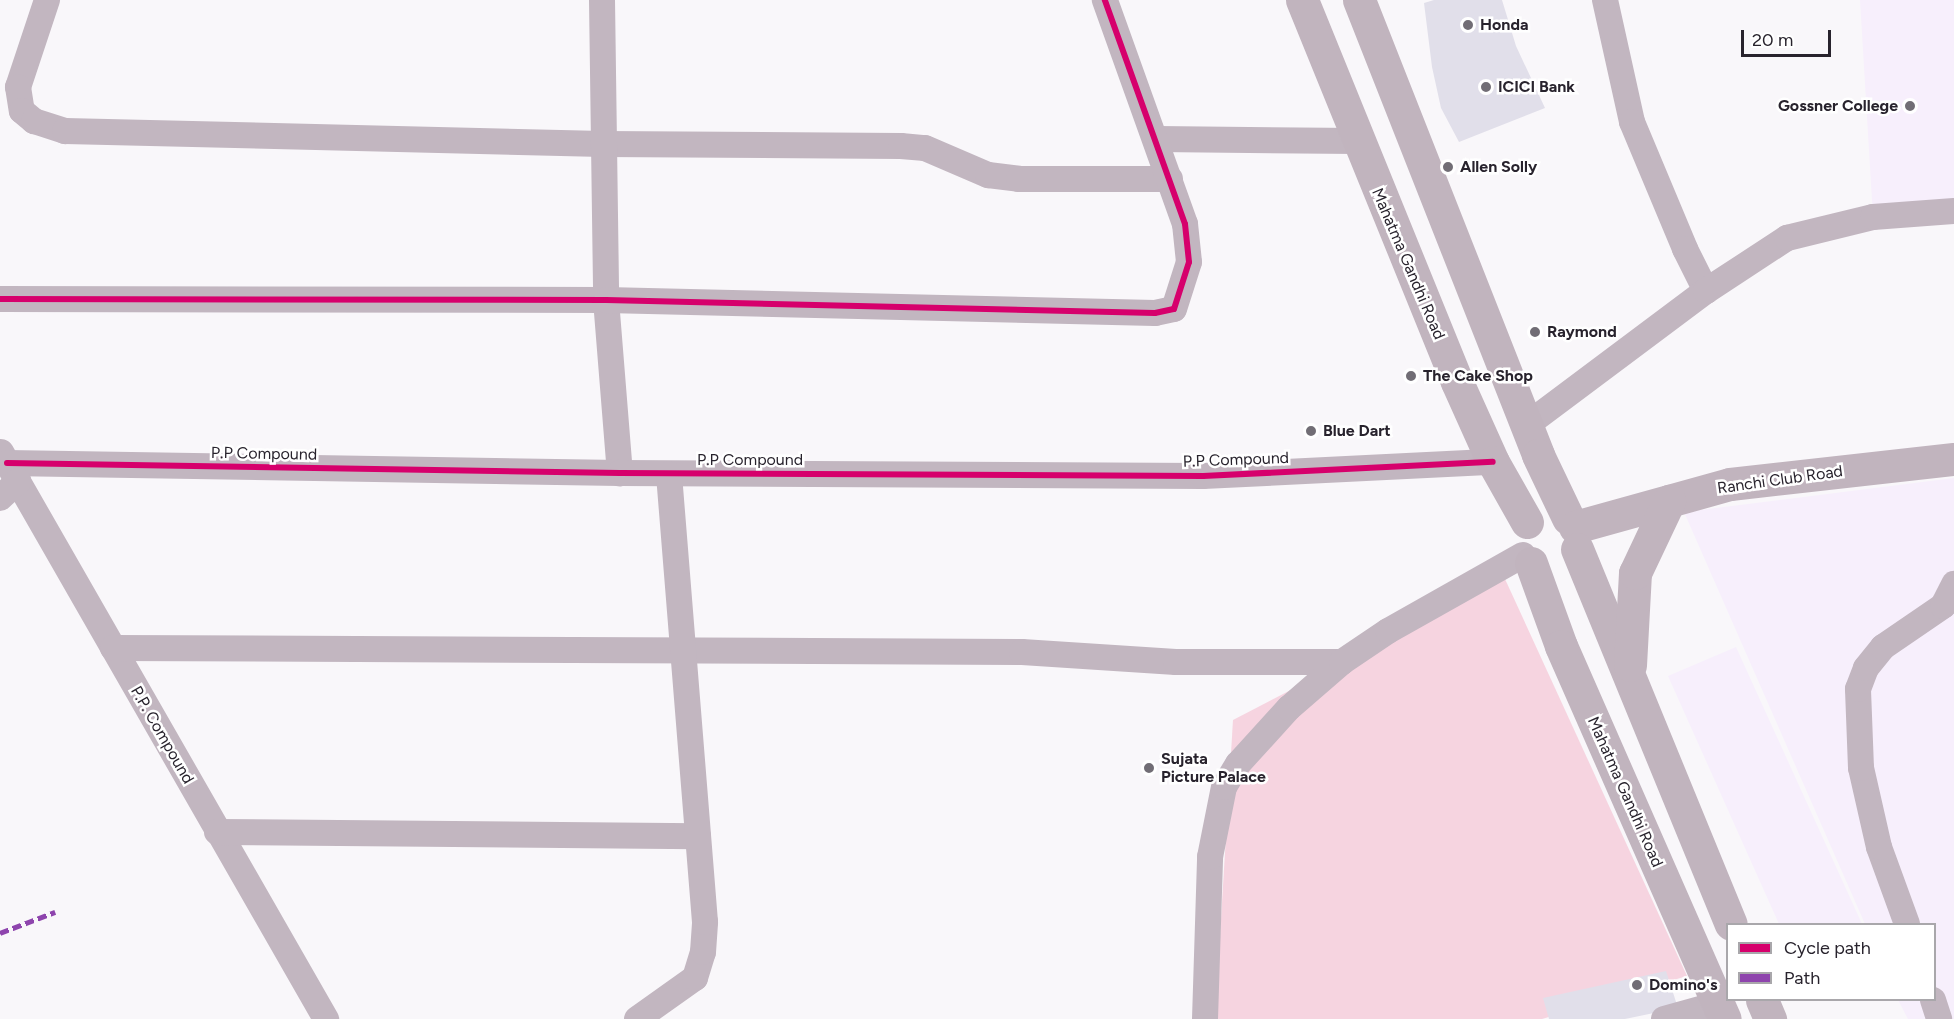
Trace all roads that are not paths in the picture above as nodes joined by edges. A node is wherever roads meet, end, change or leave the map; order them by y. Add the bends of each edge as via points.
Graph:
1 (47, 0) edge
2 (602, 0) edge
3 (1105, 0) edge
4 (1302, 0) edge
5 (1359, 0) edge
6 (1605, 0) edge
7 (1157, 140) junction
8 (1356, 141) junction
9 (603, 144) junction
10 (1170, 179) junction
11 (1954, 211) edge
12 (1706, 291) junction
13 (0, 299) edge
14 (606, 300) junction
15 (1528, 424) junction
16 (1954, 459) edge
17 (1493, 462) junction
18 (6, 473) edge
19 (620, 473) junction
20 (669, 474) junction
21 (1670, 501) junction
22 (1527, 522) junction
23 (1573, 531) junction
24 (1527, 559) junction
25 (1954, 584) edge
26 (113, 648) junction
27 (683, 650) junction
28 (1341, 662) junction
29 (1630, 681) junction
30 (217, 832) junction
31 (698, 836) junction
32 (1731, 923) edge
33 (1907, 923) edge
34 (1763, 1001) edge
35 (1934, 1001) edge
36 (1721, 1011) edge
37 (326, 1019) edge
38 (637, 1019) edge
39 (1205, 1019) edge
40 (1664, 1019) edge
41 (1770, 1019) edge
42 (1939, 1019) edge

1 - 9 street via 18,87 22,111 34,121 65,131
2 - 9 street
3 - 7 street
4 - 8 main road, Mahatma Gandhi Road
5 - 15 main road
6 - 12 street via 1632,122
7 - 8 street
7 - 10 street
8 - 17 main road, Mahatma Gandhi Road
9 - 10 street via 901,146 925,148 988,175 1008,178
9 - 14 street
10 - 14 street via 1185,224 1189,262 1174,309 1155,313
11 - 12 street via 1873,217 1787,238
12 - 15 street
13 - 14 street
14 - 19 street
15 - 23 main road
16 - 21 main road, Ranchi Club Road via 1730,484
17 - 20 street, P.P Compound via 1203,476
17 - 22 main road, Mahatma Gandhi Road
18 - 19 street, P.P Compound
18 - 26 street, P.P. Compound
19 - 20 street, P.P Compound
20 - 27 street
21 - 23 main road, Ranchi Club Road
21 - 29 main road via 1635,573
22 - 23 main road via 1535,515 1557,513
22 - 24 main road via 1521,532
23 - 24 main road via 1564,567 1541,569
23 - 29 main road
24 - 28 street
24 - 36 main road, Mahatma Gandhi Road via 1561,646
25 - 33 street via 1943,606 1883,647 1866,668 1858,689 1861,768 1879,847
26 - 27 street
26 - 30 street, P.P. Compound
27 - 28 street via 1022,652 1176,662
27 - 31 street
28 - 39 street via 1261,737 1224,787 1210,857
29 - 32 main road
30 - 31 street
30 - 37 street, P.P. Compound
31 - 38 street via 705,922 703,952 695,978
34 - 41 main road
35 - 42 street
36 - 40 street

